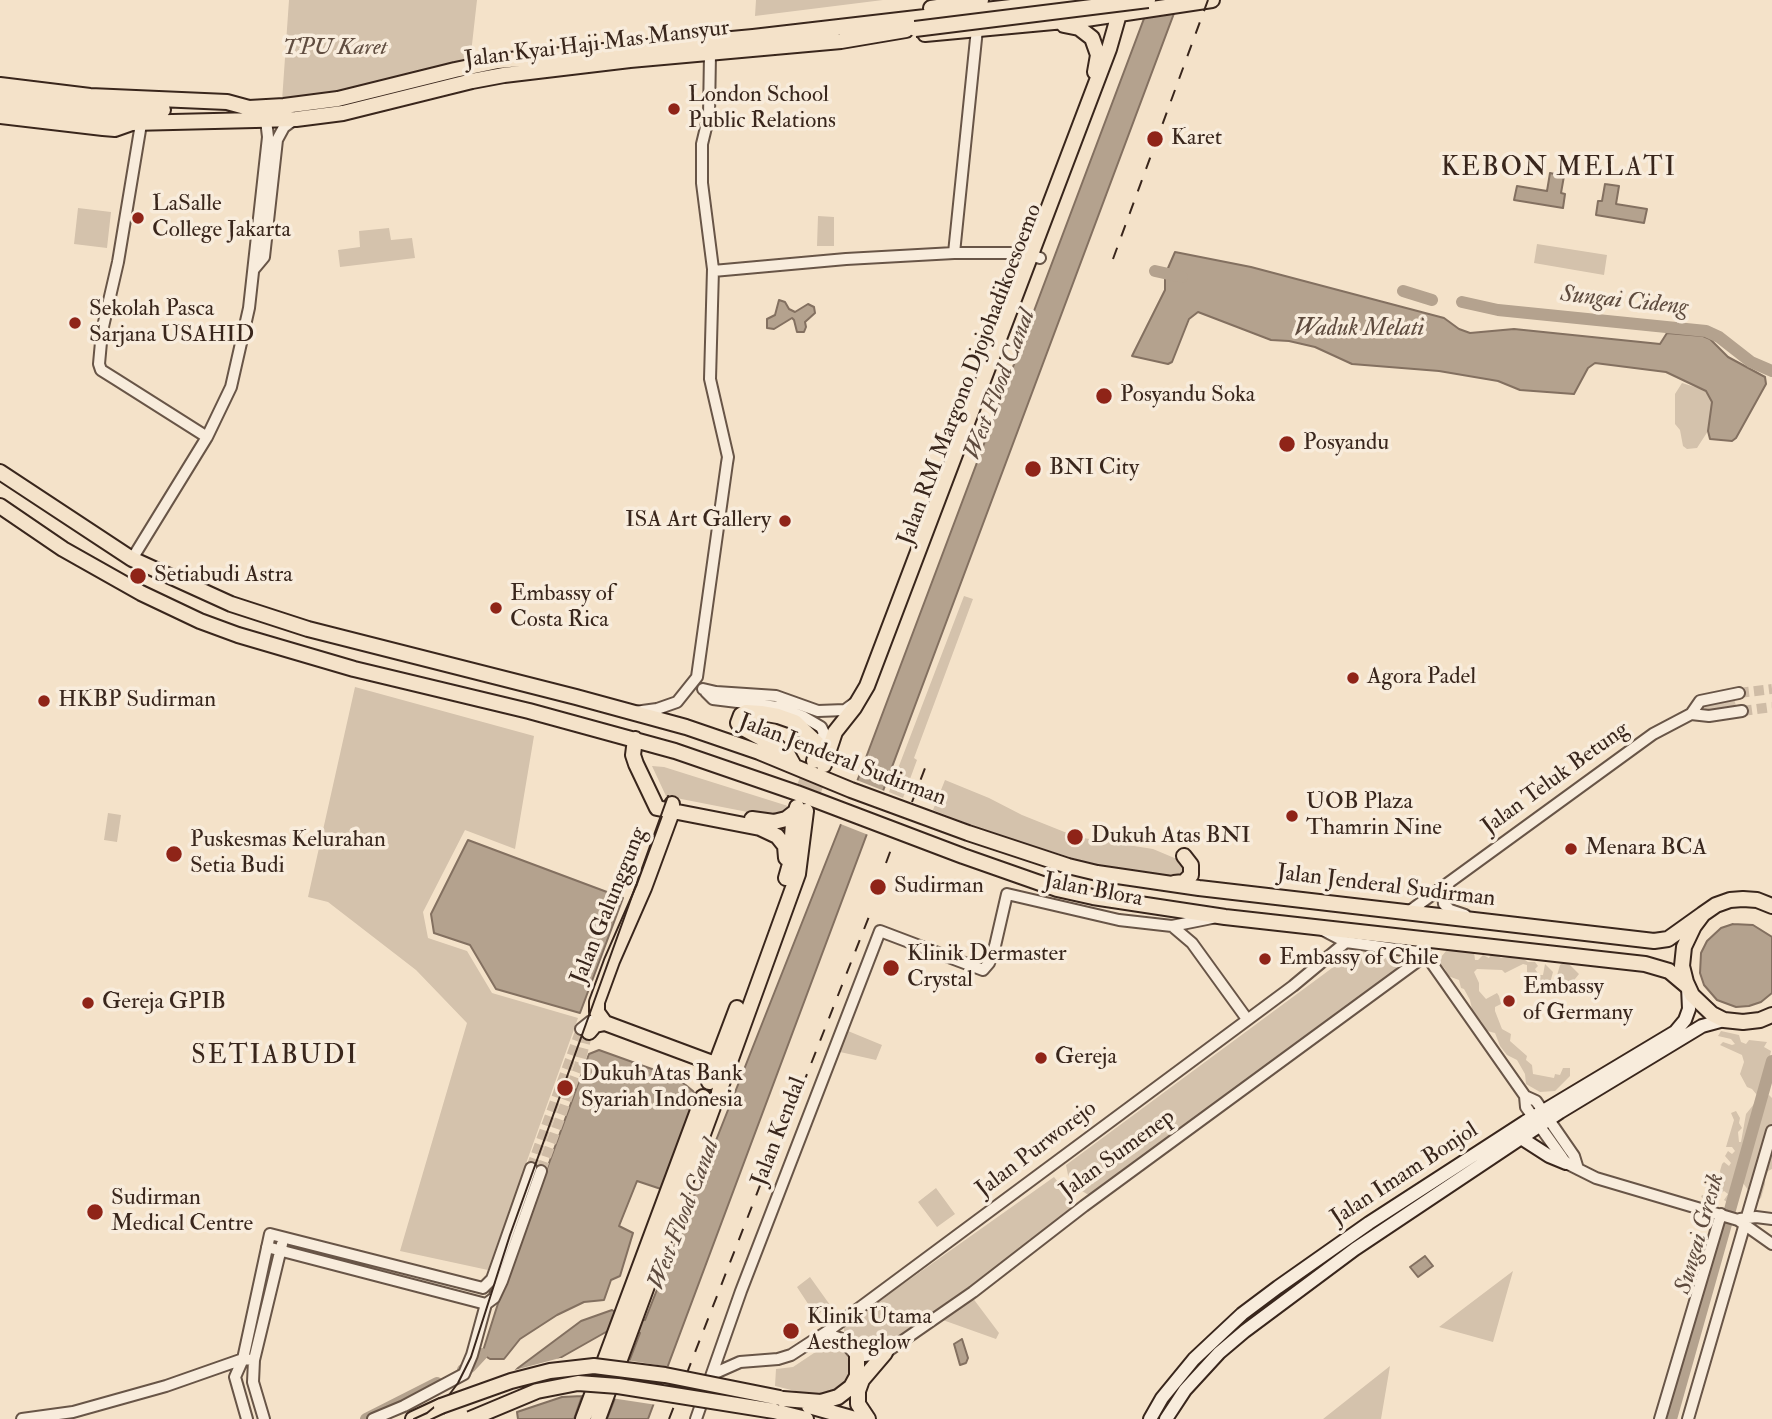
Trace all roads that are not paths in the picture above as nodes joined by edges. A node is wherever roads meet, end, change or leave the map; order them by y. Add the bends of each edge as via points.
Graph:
1 (981, 0) edge
2 (1071, 0) edge
3 (1093, 0) edge
4 (1212, 0) edge
5 (1180, 3) edge
6 (1131, 6) edge
7 (1086, 19) junction
8 (1044, 23) junction
9 (914, 24) junction
10 (837, 27) junction
11 (977, 29) junction
12 (868, 36) junction
13 (1109, 49) junction
14 (710, 54) junction
15 (0, 85) edge
16 (1092, 94) junction
17 (0, 95) edge
18 (0, 105) edge
19 (248, 108) junction
20 (103, 113) junction
21 (0, 116) edge
22 (296, 119) junction
23 (266, 120) junction
24 (137, 123) junction
25 (954, 253) junction
26 (1036, 257) junction
27 (254, 269) junction
28 (713, 271) junction
29 (207, 437) junction
30 (0, 472) edge
31 (0, 506) edge
32 (132, 559) junction
33 (697, 677) junction
34 (872, 681) junction
35 (704, 689) junction
36 (1739, 693) tunnel mouth
37 (1742, 711) tunnel mouth
38 (634, 712) junction
39 (1691, 714) junction
40 (635, 739) junction
41 (827, 744) junction
42 (819, 763) tunnel mouth
43 (793, 765) junction
44 (672, 808) junction
45 (799, 810) junction
46 (1184, 856) dead end
47 (788, 873) junction
48 (1450, 883) junction
49 (1169, 884) junction
50 (1768, 903) edge
51 (1407, 913) junction
52 (1225, 917) junction
53 (1697, 918) junction
54 (1197, 920) junction
55 (1172, 926) junction
56 (1318, 928) junction
57 (880, 931) joint
58 (1668, 939) junction
59 (1346, 942) junction
60 (1192, 943) junction
61 (1426, 955) junction
62 (1659, 967) junction
63 (1688, 987) junction
64 (1772, 1015) edge
65 (1247, 1018) junction
66 (1724, 1020) junction
67 (726, 1040) junction
68 (692, 1055) junction
69 (715, 1064) junction
70 (712, 1085) junction
71 (708, 1102) dead end
72 (1541, 1119) junction
73 (1772, 1131) edge
74 (1521, 1138) junction
75 (1572, 1166) junction
76 (536, 1170) tunnel mouth
77 (520, 1215) junction
78 (1722, 1215) junction
79 (1772, 1219) edge
80 (1741, 1220) junction
81 (284, 1238) junction
82 (1740, 1242) junction
83 (1770, 1242) edge
84 (267, 1247) junction
85 (281, 1251) junction
86 (486, 1304) junction
87 (832, 1333) junction
88 (618, 1348) junction
89 (721, 1349) junction
90 (885, 1353) junction
91 (856, 1357) junction
92 (249, 1359) junction
93 (740, 1362) junction
94 (713, 1374) junction
95 (779, 1403) junction
96 (22, 1419) edge
97 (247, 1419) edge
98 (264, 1419) edge
99 (373, 1419) edge
100 (413, 1419) edge
101 (470, 1419) edge
102 (583, 1419) edge
103 (598, 1419) edge
104 (696, 1419) edge
105 (806, 1419) edge
106 (855, 1419) edge
107 (868, 1419) edge
108 (1150, 1419) edge
109 (1166, 1419) edge
110 (1660, 1419) edge
111 (1688, 1419) edge

1 - 10 main road, Jalan Kyai Haji Mas Mansyur
2 - 9 main road, Jalan Kyai Haji Mas Mansyur
3 - 7 main road via 1094,8
4 - 5 main road, Jalan Kyai Haji Mas Mansyur
5 - 6 main road, Jalan Kyai Haji Mas Mansyur
6 - 7 main road, Jalan Kyai Haji Mas Mansyur
6 - 9 main road, Jalan Kyai Haji Mas Mansyur, bridge
6 - 13 main road, Jalan RM Margono Djojohadikoesoemo
6 - 26 main road, Jalan RM Margono Djojohadikoesoemo
7 - 8 main road, Jalan Kyai Haji Mas Mansyur
7 - 13 main road via 1105,25
8 - 11 main road, Jalan Kyai Haji Mas Mansyur
8 - 16 main road via 1079,28 1092,38 1098,55
9 - 10 main road, Jalan Kyai Haji Mas Mansyur
9 - 12 main road, Jalan Kyai Haji Mas Mansyur
10 - 19 main road, Jalan Kyai Haji Mas Mansyur via 498,61 338,99
11 - 12 main road, Jalan Kyai Haji Mas Mansyur
11 - 25 street
12 - 14 main road, Jalan Kyai Haji Mas Mansyur
13 - 16 main road, Jalan RM Margono Djojohadikoesoemo
14 - 22 main road, Jalan Kyai Haji Mas Mansyur via 504,75 343,113
14 - 28 street via 702,165
15 - 19 main road, Jalan Kyai Haji Mas Mansyur via 124,98 227,102
16 - 26 main road, Jalan RM Margono Djojohadikoesoemo
17 - 20 main road
18 - 20 main road
19 - 20 main road
20 - 24 main road
21 - 24 main road, Jalan Kyai Haji Mas Mansyur via 103,128
22 - 23 main road, Jalan Kyai Haji Mas Mansyur
22 - 27 street via 284,127 277,140 264,257
23 - 24 main road, Jalan Kyai Haji Mas Mansyur
23 - 27 street
24 - 29 street via 99,364 101,370
25 - 26 street
25 - 28 street
26 - 34 main road, Jalan RM Margono Djojohadikoesoemo via 964,459
27 - 29 street via 236,372
28 - 33 street via 710,369 727,457
29 - 32 street
30 - 32 main road, Jalan Jenderal Sudirman
31 - 40 main road, Jalan Jenderal Sudirman via 63,549 141,593 238,635
32 - 38 main road, Jalan Jenderal Sudirman via 230,604 290,624
33 - 35 street
33 - 38 street via 677,702
34 - 35 street via 853,705 834,711 805,708 776,696
34 - 41 main road, Jalan RM Margono Djojohadikoesoemo via 863,706
35 - 41 street via 713,699 778,707 804,717 821,727
36 - 39 street, Jalan Teluk Betung via 1700,701
37 - 39 street, Jalan Teluk Betung
38 - 43 main road, Jalan Jenderal Sudirman
39 - 48 street, Jalan Teluk Betung via 1651,735
40 - 44 main road, Jalan Galunggung via 633,755 657,808
40 - 52 main road, Jalan Jenderal Sudirman via 797,793 1047,886
41 - 42 main road
41 - 43 main road via 785,718 741,715 741,727 776,746
43 - 49 main road, Jalan Jenderal Sudirman via 1035,856 1097,873
44 - 45 main road, Jalan Galunggung via 774,822
44 - 47 main road, Jalan Galunggung via 777,836 785,846
44 - 68 main road, Jalan Galunggung via 591,1027
45 - 47 main road
45 - 70 main road via 798,874
46 - 49 main road via 1191,875 1184,882
47 - 67 main road
48 - 51 street, Jalan Teluk Betung
48 - 53 street via 1443,894 1444,904 1463,915 1663,935
49 - 51 main road, Jalan Jenderal Sudirman
50 - 53 main road via 1730,900
51 - 58 main road, Jalan Jenderal Sudirman
52 - 54 street, Jalan Blora
52 - 56 main road, Jalan Jenderal Sudirman
53 - 58 main road
53 - 63 main road via 1682,956
54 - 55 street, Jalan Blora
54 - 60 street
55 - 57 street, Jalan Blora via 1094,915 1007,894 995,946 984,970
55 - 60 street
56 - 59 street
56 - 62 main road, Jalan Jenderal Sudirman
57 - 89 street, Jalan Kendal
58 - 62 main road via 1676,946 1677,956 1672,964
59 - 61 street
59 - 65 street, Jalan Purworejo
60 - 65 street
61 - 72 street via 1525,1096 1526,1107
61 - 90 street, Jalan Sumenep
62 - 63 main road, Jalan Jenderal Sudirman
63 - 66 main road, Jalan Jenderal Sudirman via 1705,1009
63 - 72 main road, Jalan Imam Bonjol via 1689,1009 1675,1032
64 - 66 main road via 1745,1022
65 - 87 street, Jalan Purworejo
66 - 72 main road, Jalan Imam Bonjol via 1702,1026
67 - 68 main road
67 - 69 main road
68 - 69 main road, Jalan Galunggung
68 - 70 main road via 703,1065
69 - 70 main road
71 - 88 main road
72 - 74 main road, Jalan Imam Bonjol
72 - 75 street
72 - 108 main road, Jalan Imam Bonjol via 1334,1247 1242,1314 1178,1378
73 - 80 street
74 - 75 main road
74 - 109 main road, Jalan Imam Bonjol via 1389,1225 1245,1331 1205,1367
75 - 78 street via 1596,1178
76 - 77 street
77 - 81 street via 485,1287
77 - 86 street via 499,1289
78 - 80 street
78 - 110 street
79 - 80 street
80 - 82 street
80 - 83 street
81 - 84 street via 270,1234
81 - 85 street
82 - 83 street via 1754,1238
82 - 111 street
84 - 85 street
84 - 92 street
85 - 86 street
85 - 92 street
86 - 99 street via 464,1374
87 - 91 street
87 - 93 street via 791,1355
88 - 102 main road
88 - 103 main road
89 - 93 street
89 - 94 street, Jalan Kendal
90 - 91 street, Jalan Sumenep
90 - 107 main road via 858,1391 858,1404
91 - 95 main road via 856,1376 838,1397
92 - 96 street via 112,1402
92 - 97 street via 235,1377
92 - 98 street
93 - 94 street
94 - 104 street, Jalan Kendal
95 - 100 main road, bridge via 655,1373 594,1366 511,1381
95 - 101 main road, bridge via 578,1383 537,1391
95 - 105 main road
95 - 106 main road

